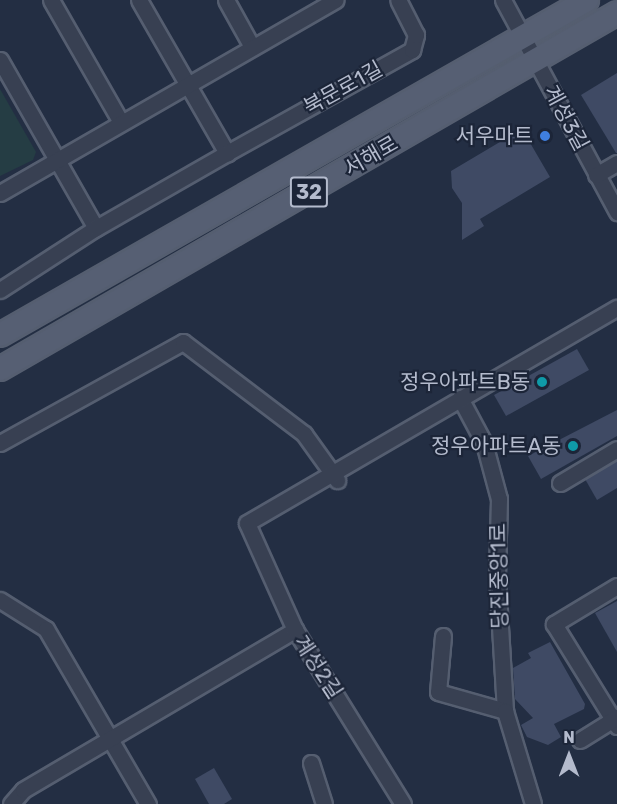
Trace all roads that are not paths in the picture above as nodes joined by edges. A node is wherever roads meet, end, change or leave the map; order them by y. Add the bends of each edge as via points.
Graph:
1 (51, 0) edge
2 (139, 0) edge
3 (226, 0) edge
4 (335, 0) edge
5 (398, 0) edge
6 (503, 0) edge
7 (587, 0) edge
8 (314, 5) edge
9 (617, 13) edge
10 (523, 37) junction
11 (252, 47) junction
12 (0, 60) edge
13 (536, 61) junction
14 (186, 85) junction
15 (121, 122) junction
16 (227, 153) junction
17 (57, 161) junction
18 (617, 163) edge
19 (596, 175) junction
20 (0, 193) edge
21 (617, 212) edge
22 (96, 228) junction
23 (0, 290) edge
24 (617, 308) edge
25 (0, 335) edge
26 (0, 369) edge
27 (460, 398) junction
28 (0, 443) edge
29 (617, 449) edge
30 (334, 476) junction
31 (560, 483) dead end
32 (617, 586) edge
33 (0, 600) edge
34 (295, 630) junction
35 (443, 636) dead end
36 (505, 711) junction
37 (615, 721) edge
38 (111, 738) junction
39 (580, 740) dead end
40 (311, 763) dead end
41 (11, 804) edge
42 (148, 804) edge
43 (324, 804) edge
44 (403, 804) edge
45 (533, 804) edge

1 - 15 street
2 - 14 street
3 - 11 street
4 - 8 street
5 - 16 street, 북문로1길 via 416,34 412,50
6 - 10 street, 계성3길
7 - 10 main road, 서해로
8 - 11 street
9 - 13 main road, 서해로 / 32
10 - 13 street, 계성3길
10 - 25 main road, 서해로
11 - 14 street
12 - 17 street
13 - 19 street, 계성3길
13 - 26 main road, 서해로 / 32
14 - 15 street
14 - 16 street
15 - 17 street
16 - 22 street, 북문로1길
17 - 20 street
17 - 22 street
18 - 19 street, 계성3길
19 - 21 street, 계성3길
22 - 23 street, 북문로1길
24 - 27 street
27 - 30 street
27 - 36 street, 당진중앙1로 via 484,443 499,499 497,576
28 - 30 street via 183,342 304,434
29 - 31 street
30 - 34 street, 계성2길 via 247,523
32 - 37 street via 554,624
33 - 38 street via 46,629
34 - 38 street
34 - 44 street, 계성2길
35 - 36 street via 438,692
36 - 45 street, 당진중앙1로
37 - 39 street
38 - 41 street via 22,790
38 - 42 street
40 - 43 street

